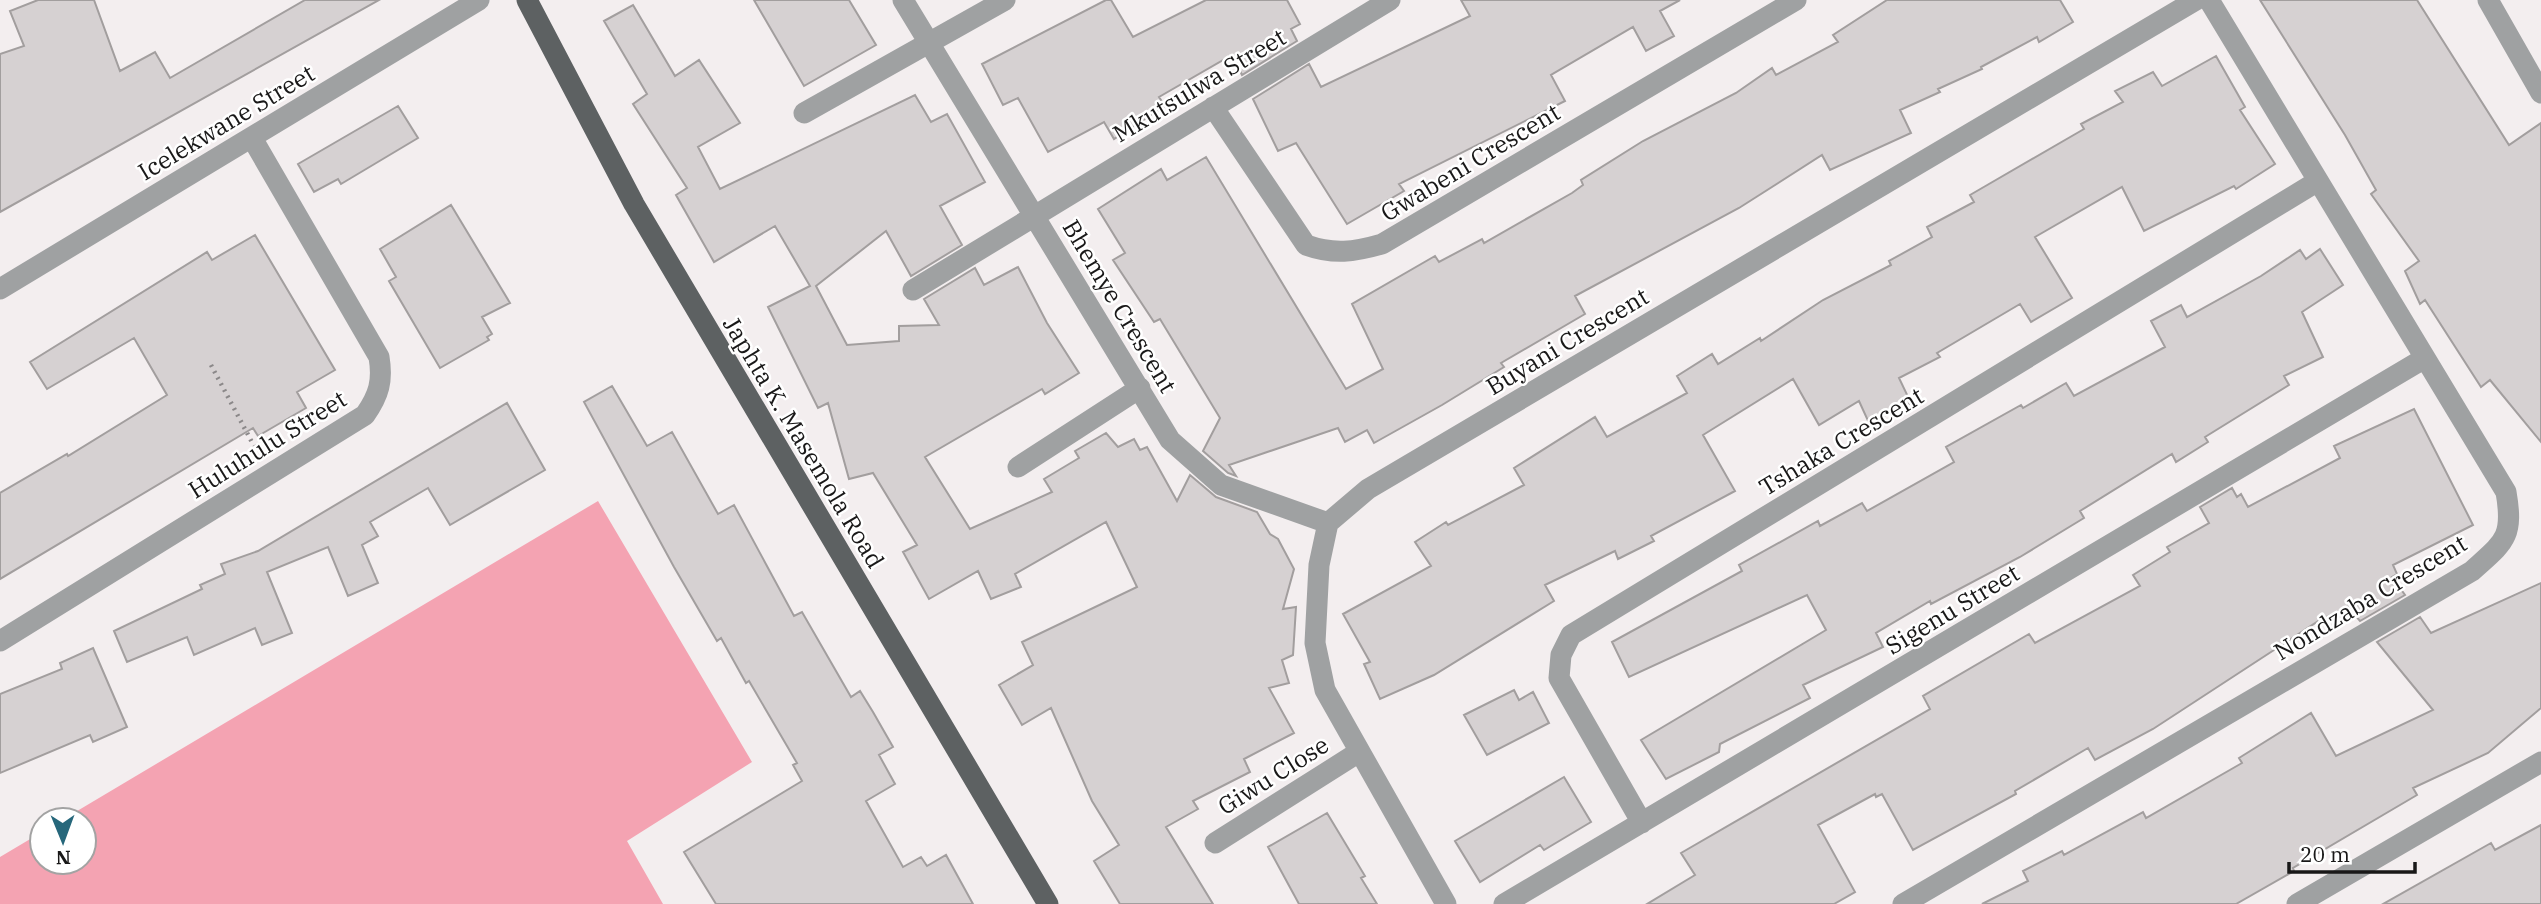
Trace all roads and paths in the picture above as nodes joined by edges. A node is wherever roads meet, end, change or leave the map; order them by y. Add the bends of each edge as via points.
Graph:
1 (479, 0) edge
2 (527, 0) edge
3 (903, 0) edge
4 (1005, 0) edge
5 (1390, 0) edge
6 (1796, 0) edge
7 (2196, 0) edge
8 (2209, 0) edge
9 (2488, 0) edge
10 (930, 44) junction
11 (2541, 93) edge
12 (1213, 107) junction
13 (804, 113) dead end
14 (252, 138) junction
15 (2319, 181) junction
16 (1034, 215) junction
17 (0, 289) edge
18 (913, 290) dead end
19 (2425, 358) junction
20 (211, 366) dead end
21 (1140, 388) junction
22 (1018, 467) dead end
23 (271, 474) junction
24 (1328, 523) junction
25 (0, 641) edge
26 (1359, 752) junction
27 (2541, 762) edge
28 (1642, 822) junction
29 (1216, 843) dead end
30 (1048, 904) edge
31 (1446, 904) edge
32 (1504, 904) edge
33 (1903, 904) edge
34 (2297, 904) edge

1 - 14 street, Icelekwane Street
2 - 30 main road, Japhta K. Masemola Road via 634,204
3 - 10 street, Bhemye Crescent
4 - 10 street
5 - 12 street, Mkutsulwa Street
6 - 12 street, Gwabeni Crescent via 1382,244 1353,252 1330,253 1306,245
7 - 24 street, Buyani Crescent via 1368,489
8 - 15 street, Nondzaba Crescent
9 - 11 street
10 - 13 street
10 - 16 street, Bhemye Crescent
12 - 16 street, Mkutsulwa Street
14 - 17 street, Icelekwane Street
14 - 23 street, Huluhulu Street via 379,357 382,380 365,415
15 - 19 street, Nondzaba Crescent
15 - 28 street, Tshaka Crescent via 1570,635 1561,655 1559,678
16 - 18 street
16 - 21 street, Bhemye Crescent
19 - 28 street, Sigenu Street
19 - 33 street, Nondzaba Crescent via 2506,492 2511,520 2502,543 2472,571
20 - 23 path
21 - 22 street
21 - 24 street, Bhemye Crescent via 1170,440 1221,485
23 - 25 street, Huluhulu Street
24 - 26 street via 1315,643 1325,690
26 - 29 street, Giwu Close
26 - 31 street
27 - 34 street
28 - 32 street, Sigenu Street

